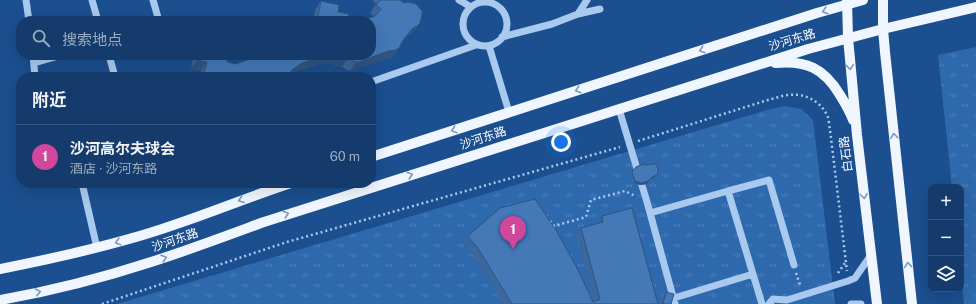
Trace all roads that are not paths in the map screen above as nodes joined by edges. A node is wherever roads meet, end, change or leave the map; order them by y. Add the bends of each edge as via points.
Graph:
1 (26, 0) edge
2 (92, 0) edge
3 (153, 0) edge
4 (459, 0) edge
5 (587, 0) edge
6 (863, 0) edge
7 (883, 0) edge
8 (847, 2) edge
9 (976, 6) edge
10 (471, 7) junction
11 (600, 9) dead end
12 (578, 14) junction
13 (28, 16) edge
14 (97, 16) edge
15 (158, 16) edge
16 (883, 29) junction
17 (502, 38) junction
18 (848, 38) junction
19 (476, 45) junction
20 (489, 46) junction
21 (34, 60) edge
22 (44, 60) edge
23 (110, 60) edge
24 (34, 63) junction
25 (759, 64) junction
26 (35, 72) edge
27 (114, 72) edge
28 (376, 80) edge
29 (619, 109) junction
30 (509, 112) junction
31 (857, 135) junction
32 (376, 155) edge
33 (376, 186) edge
34 (83, 188) edge
35 (277, 188) edge
36 (371, 188) edge
37 (728, 191) junction
38 (650, 213) junction
39 (97, 248) junction
40 (871, 255) junction
41 (794, 266) road end
42 (0, 270) edge
43 (753, 274) junction
44 (0, 300) edge
45 (675, 301) edge
46 (762, 304) edge
47 (769, 304) edge
48 (851, 304) edge
49 (860, 304) edge
50 (877, 304) edge
51 (912, 304) edge

1 - 13 street
2 - 14 street
3 - 15 street
4 - 10 street
5 - 12 street
6 - 8 main road, 沙河东路
7 - 16 main road
8 - 18 main road, 白石路
8 -> 30 main road, 沙河东路
9 - 16 main road, 沙河东路
10 - 17 street via 484,2 497,6 502,11 506,24
10 - 19 street via 466,12 463,27 465,34
11 - 12 street
12 - 17 street
16 - 18 main road, 沙河东路
51 -> 16 main road
17 - 20 street
18 - 25 main road, 沙河东路
18 -> 31 main road, 白石路
19 - 20 street
19 - 28 street
20 - 30 street
21 - 24 street
22 - 24 street
23 - 27 street
24 - 26 street
25 - 29 main road, 沙河东路
25 - 31 main road via 798,63 812,66 823,73 834,84 843,99
33 -> 29 main road, 沙河东路
29 - 38 street
30 -> 32 main road, 沙河东路
31 -> 40 main road, 白石路
34 - 39 street
35 -> 39 main road, 沙河东路 via 150,233
44 -> 36 main road, 沙河东路 via 152,262 264,222
37 - 38 street
37 - 41 street via 769,180
37 - 43 street
38 - 45 street
39 - 42 main road, 沙河东路
40 - 47 street via 855,278 787,300 773,299
40 - 50 main road, 白石路
43 - 45 street
43 - 46 street
48 - 49 street

